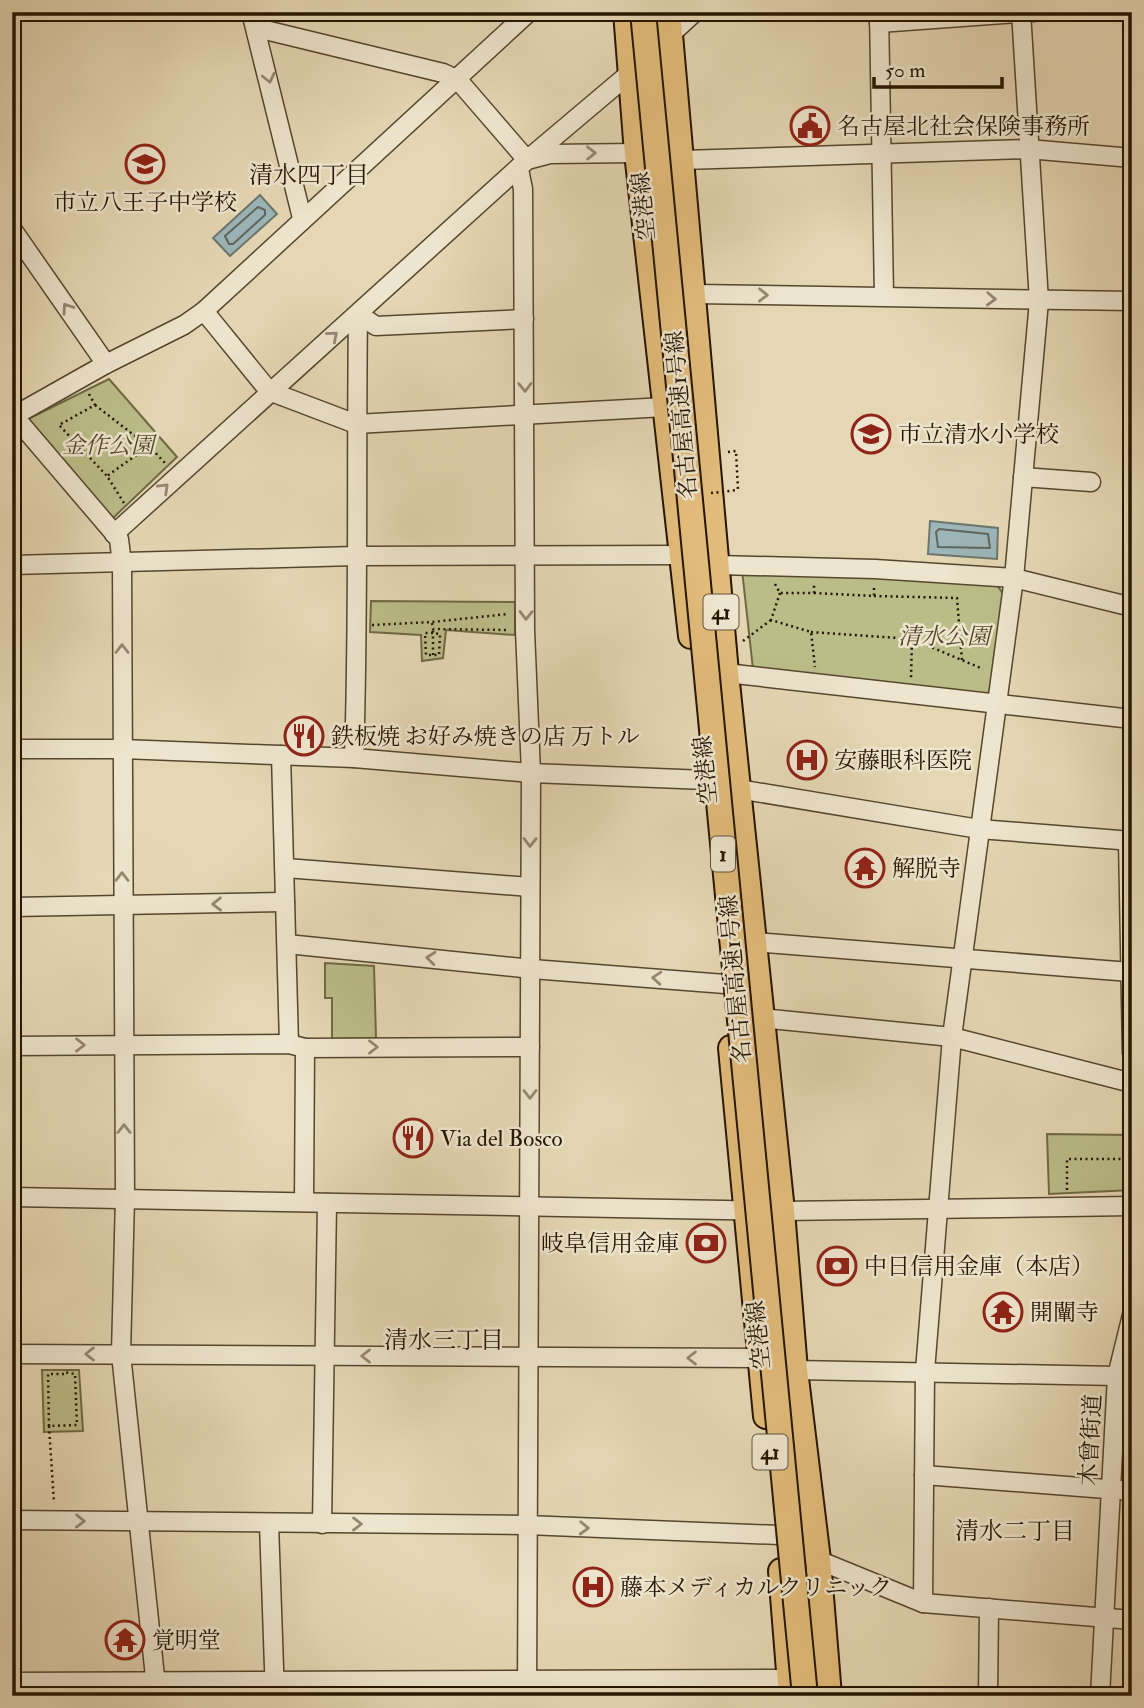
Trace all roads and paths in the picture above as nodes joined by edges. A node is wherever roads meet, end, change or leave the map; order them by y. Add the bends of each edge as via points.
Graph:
1 (529, 12) edge
2 (626, 12) edge
3 (632, 12) edge
4 (643, 12) edge
5 (650, 12) edge
6 (659, 12) edge
7 (695, 12) edge
8 (1033, 12) edge
9 (1021, 13) edge
10 (879, 18) edge
11 (254, 20) edge
12 (669, 24) edge
13 (630, 73) junction
14 (457, 80) junction
15 (1028, 149) junction
16 (881, 152) junction
17 (637, 153) junction
18 (1132, 158) edge
19 (683, 160) junction
20 (523, 164) junction
21 (302, 218) junction
22 (12, 229) edge
23 (665, 250) junction
24 (690, 293) junction
25 (884, 296) junction
26 (1039, 301) junction
27 (1132, 301) edge
28 (204, 311) junction
29 (358, 314) junction
30 (524, 319) junction
31 (106, 364) junction
32 (81, 379) junction
33 (270, 391) junction
34 (95, 405) junction
35 (665, 407) junction
36 (526, 415) junction
37 (13, 417) edge
38 (356, 424) junction
39 (149, 446) junction
40 (724, 452) dead end
41 (107, 476) junction
42 (177, 476) junction
43 (1023, 477) junction
44 (1091, 482) dead end
45 (738, 490) dead end
46 (133, 517) junction
47 (114, 534) junction
48 (682, 555) junction
49 (356, 556) junction
50 (526, 556) junction
51 (122, 564) junction
52 (12, 565) edge
53 (718, 565) junction
54 (875, 569) junction
55 (1014, 578) junction
56 (780, 593) dead end
57 (814, 593) dead end
58 (874, 596) junction
59 (1132, 607) edge
60 (526, 611) junction
61 (771, 620) junction
62 (432, 622) junction
63 (359, 625) junction
64 (433, 631) junction
65 (525, 631) junction
66 (811, 632) junction
67 (912, 639) junction
68 (743, 641) dead end
69 (433, 655) junction
70 (962, 660) junction
71 (726, 673) junction
72 (1001, 677) junction
73 (816, 684) junction
74 (910, 694) junction
75 (998, 705) junction
76 (1132, 719) edge
77 (12, 749) edge
78 (122, 749) junction
79 (281, 755) junction
80 (354, 758) junction
81 (531, 773) junction
82 (706, 780) junction
83 (738, 789) junction
84 (979, 829) junction
85 (1130, 841) edge
86 (286, 868) junction
87 (530, 887) junction
88 (285, 902) junction
89 (122, 906) junction
90 (12, 907) edge
91 (754, 942) junction
92 (287, 944) junction
93 (961, 958) junction
94 (532, 969) junction
95 (1130, 972) junction
96 (725, 984) junction
97 (761, 1018) junction
98 (952, 1037) junction
99 (124, 1045) junction
100 (12, 1046) edge
101 (297, 1046) junction
102 (530, 1047) junction
103 (1132, 1053) edge
104 (1132, 1083) edge
105 (1132, 1159) edge
106 (12, 1197) edge
107 (125, 1197) junction
108 (304, 1202) junction
109 (327, 1203) junction
110 (530, 1205) junction
111 (1132, 1206) edge
112 (744, 1208) junction
113 (1068, 1208) junction
114 (938, 1209) junction
115 (782, 1211) junction
116 (1132, 1315) edge
117 (12, 1354) edge
118 (64, 1354) junction
119 (121, 1354) junction
120 (323, 1356) junction
121 (527, 1357) junction
122 (760, 1358) junction
123 (795, 1370) junction
124 (925, 1371) junction
125 (64, 1374) junction
126 (1124, 1377) edge
127 (50, 1426) junction
128 (924, 1475) junction
129 (1112, 1488) junction
130 (1132, 1491) edge
131 (12, 1520) edge
132 (55, 1521) junction
133 (138, 1522) junction
134 (269, 1524) junction
135 (322, 1524) junction
136 (526, 1525) junction
137 (779, 1535) junction
138 (818, 1560) junction
139 (923, 1603) junction
140 (989, 1608) junction
141 (1106, 1620) junction
142 (1132, 1620) edge
143 (12, 1682) edge
144 (527, 1687) edge
145 (156, 1688) edge
146 (275, 1688) edge
147 (795, 1690) edge
148 (820, 1696) edge
149 (829, 1696) edge
150 (988, 1696) edge
151 (1100, 1696) edge

1 - 14 street
2 - 13 highway, 空港線 / 41
3 - 23 highway, bridge via 658,229
4 - 23 highway, 名古屋高速1号線 / 1, bridge
5 - 24 highway via 675,250
6 - 24 highway, 名古屋高速1号線 / 1
7 - 12 street
8 - 9 street
9 - 10 street
9 - 15 street
10 - 16 street
11 - 14 street
11 -> 21 street
12 - 19 highway, 空港線 / 41
13 - 17 highway, 空港線 / 41
13 - 20 street
14 - 20 street
14 - 21 street
15 - 16 street
15 - 18 street
15 - 26 street
16 - 19 street
16 - 25 street
20 -> 17 street via 550,154
17 - 35 highway, 空港線 / 41
19 - 24 highway, 空港線 / 41
20 - 29 street
20 - 30 street
21 - 28 street
31 -> 22 street
23 - 147 highway, 名古屋高速1号線 / 1, bridge
24 -> 25 street
24 - 53 highway, 空港線 / 41
24 - 148 highway, 名古屋高速1号線 / 1
25 -> 26 street
26 - 27 street
26 - 43 street
28 - 31 street
28 - 33 street
29 - 30 street via 376,326
33 -> 29 street
29 - 38 street
30 -> 36 street
31 - 32 street
32 - 34 path
32 - 37 street
33 - 38 street
33 - 42 street
34 - 39 path
34 - 41 path via 59,425
35 - 36 street
35 - 48 highway, 空港線 / 41
36 - 38 street
36 - 50 street
37 - 47 street
38 - 49 street
39 - 41 path
39 - 42 path
40 - 45 path via 736,451
41 - 46 path
46 -> 42 street
43 - 44 street
43 - 55 street
46 - 47 street
47 - 51 street via 119,539
48 - 50 street
48 - 82 highway, 空港線 / 41
49 - 50 street
49 - 51 street
49 - 63 street
50 - 60 street
51 - 52 street
78 -> 51 street
53 - 54 street
53 - 71 highway, 空港線 / 41
54 - 55 street
54 - 58 path
55 - 59 street
55 - 72 street
56 - 61 path
57 - 58 path
58 - 70 path via 957,598
60 - 62 path
60 -> 65 street
61 - 66 path
61 - 68 path
62 - 63 path
62 - 64 path
63 - 80 street
64 - 65 path
64 - 69 path
64 - 69 path via 440,634 439,655
64 - 69 path via 425,633 426,654
65 - 81 street
66 - 67 path
66 - 73 path
67 - 70 path
67 - 74 path
70 - 72 path
71 - 73 street
71 - 83 highway, 空港線 / 41
72 - 75 street
73 - 74 street
74 - 75 street
75 - 76 street
75 - 84 street
77 - 78 street
78 - 79 street
89 -> 78 street
79 - 80 street
79 - 86 street
80 - 81 street
81 - 82 street
81 -> 87 street
82 - 83 street
82 - 96 highway, 空港線 / 41
83 - 84 street
83 - 91 highway, 空港線 / 41
84 - 85 street
84 - 93 street
85 - 95 street
86 - 87 street
86 - 88 street
87 - 94 street
88 -> 89 street
88 - 92 street
89 - 90 street
89 - 99 street
91 - 93 street
91 - 97 highway, 空港線 / 41
94 -> 92 street
92 - 101 street
93 - 95 street
93 - 98 street
96 -> 94 street
94 - 102 street
95 - 103 street
96 - 112 highway, 空港線 / 41
97 - 98 street
97 - 115 highway, 空港線 / 41
98 - 104 street
98 - 114 street
100 -> 99 street
99 - 101 street
107 -> 99 street
101 -> 102 street
101 - 108 street
102 -> 110 street
105 - 113 path via 1067,1159
106 - 107 street
107 - 108 street
107 - 119 street
108 - 109 street
109 - 110 street
109 - 120 street
110 - 112 street
110 - 121 street
111 - 113 street
112 - 115 street
112 - 122 highway, 空港線 / 41
113 - 114 street
114 - 115 street
114 - 124 street
115 - 123 highway, 空港線 / 41
116 - 126 street, 木曾街道
117 - 118 street
119 -> 118 street
118 - 125 path
119 - 120 street
119 - 133 street
121 -> 120 street
120 - 135 street
122 -> 121 street
121 - 136 street
122 - 137 highway, 空港線 / 41
123 - 124 street
123 - 138 highway, 空港線 / 41
124 - 126 street
124 - 128 street
125 - 127 path via 48,1374
125 - 127 path via 75,1374 77,1425
126 - 129 street, 木曾街道
127 - 132 path
128 - 129 street
128 - 139 street
129 - 130 street
129 - 141 street, 木曾街道
131 - 132 street
132 -> 133 street
133 - 134 street
133 - 145 street
134 - 135 street
134 - 146 street
135 -> 136 street
136 -> 137 street
136 - 144 street
137 - 138 street
137 - 147 highway, 空港線 / 41
138 - 139 street
138 - 149 highway, 空港線 / 41
139 - 140 street
140 - 141 street
140 - 150 street
141 - 142 street
141 - 151 street, 木曾街道
143 - 145 street
144 - 146 street
144 - 147 street
145 - 146 street

